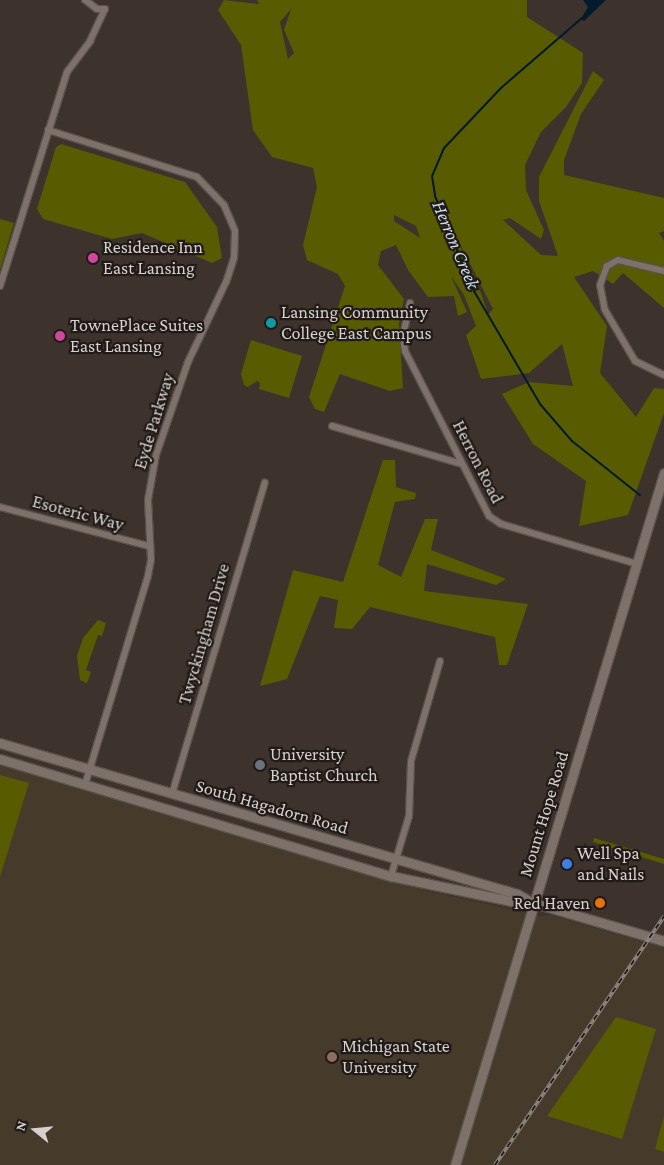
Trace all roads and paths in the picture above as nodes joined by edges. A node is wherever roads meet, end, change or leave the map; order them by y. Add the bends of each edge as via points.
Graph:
1 (85, 0) edge
2 (48, 130) junction
3 (664, 271) edge
4 (0, 284) edge
5 (0, 292) edge
6 (410, 303) dead end
7 (664, 375) edge
8 (332, 426) dead end
9 (462, 464) junction
10 (664, 474) edge
11 (265, 483) dead end
12 (0, 507) edge
13 (149, 546) junction
14 (637, 564) junction
15 (440, 661) dead end
16 (0, 743) edge
17 (18, 748) junction
18 (4, 760) edge
19 (89, 769) junction
20 (84, 784) junction
21 (145, 786) junction
22 (172, 794) junction
23 (140, 801) junction
24 (274, 824) junction
25 (268, 839) junction
26 (396, 860) junction
27 (391, 876) junction
28 (534, 903) junction
29 (664, 941) edge
30 (455, 1165) edge

1 - 2 street via 105,9 90,41 67,72
2 - 4 street
2 - 13 street, Eyde Parkway via 197,177 224,205 235,231 234,258 226,282 188,362 156,455 148,500
3 - 7 street via 628,260 616,260 605,269 600,289 605,310 635,361
4 - 5 street
6 - 9 street, Herron Road via 403,337 405,351
8 - 9 street
9 - 14 street, Herron Road via 486,513 495,521
10 - 14 street, Mount Hope Road
11 - 22 street, Twyckingham Drive
12 - 13 street, Esoteric Way
13 - 19 street, Eyde Parkway via 148,576
14 - 28 street, Mount Hope Road
15 - 26 street via 411,761 409,816
16 - 17 street, South Hagadorn Road
17 - 18 street via 15,758
17 - 19 street, South Hagadorn Road
18 - 20 street, South Hagadorn Road
19 - 20 street, Eyde Parkway
19 - 21 street, South Hagadorn Road
20 - 23 street, South Hagadorn Road
21 - 22 street, South Hagadorn Road
21 - 23 street via 139,793
22 - 24 street, South Hagadorn Road
23 - 25 street, South Hagadorn Road
24 - 25 street via 274,835
24 - 26 street, South Hagadorn Road
25 - 27 street, South Hagadorn Road
26 - 27 street
26 - 28 street, South Hagadorn Road via 517,894
27 - 28 street, South Hagadorn Road via 515,902
28 - 29 street, South Hagadorn Road
28 - 30 street, Mount Hope Road

